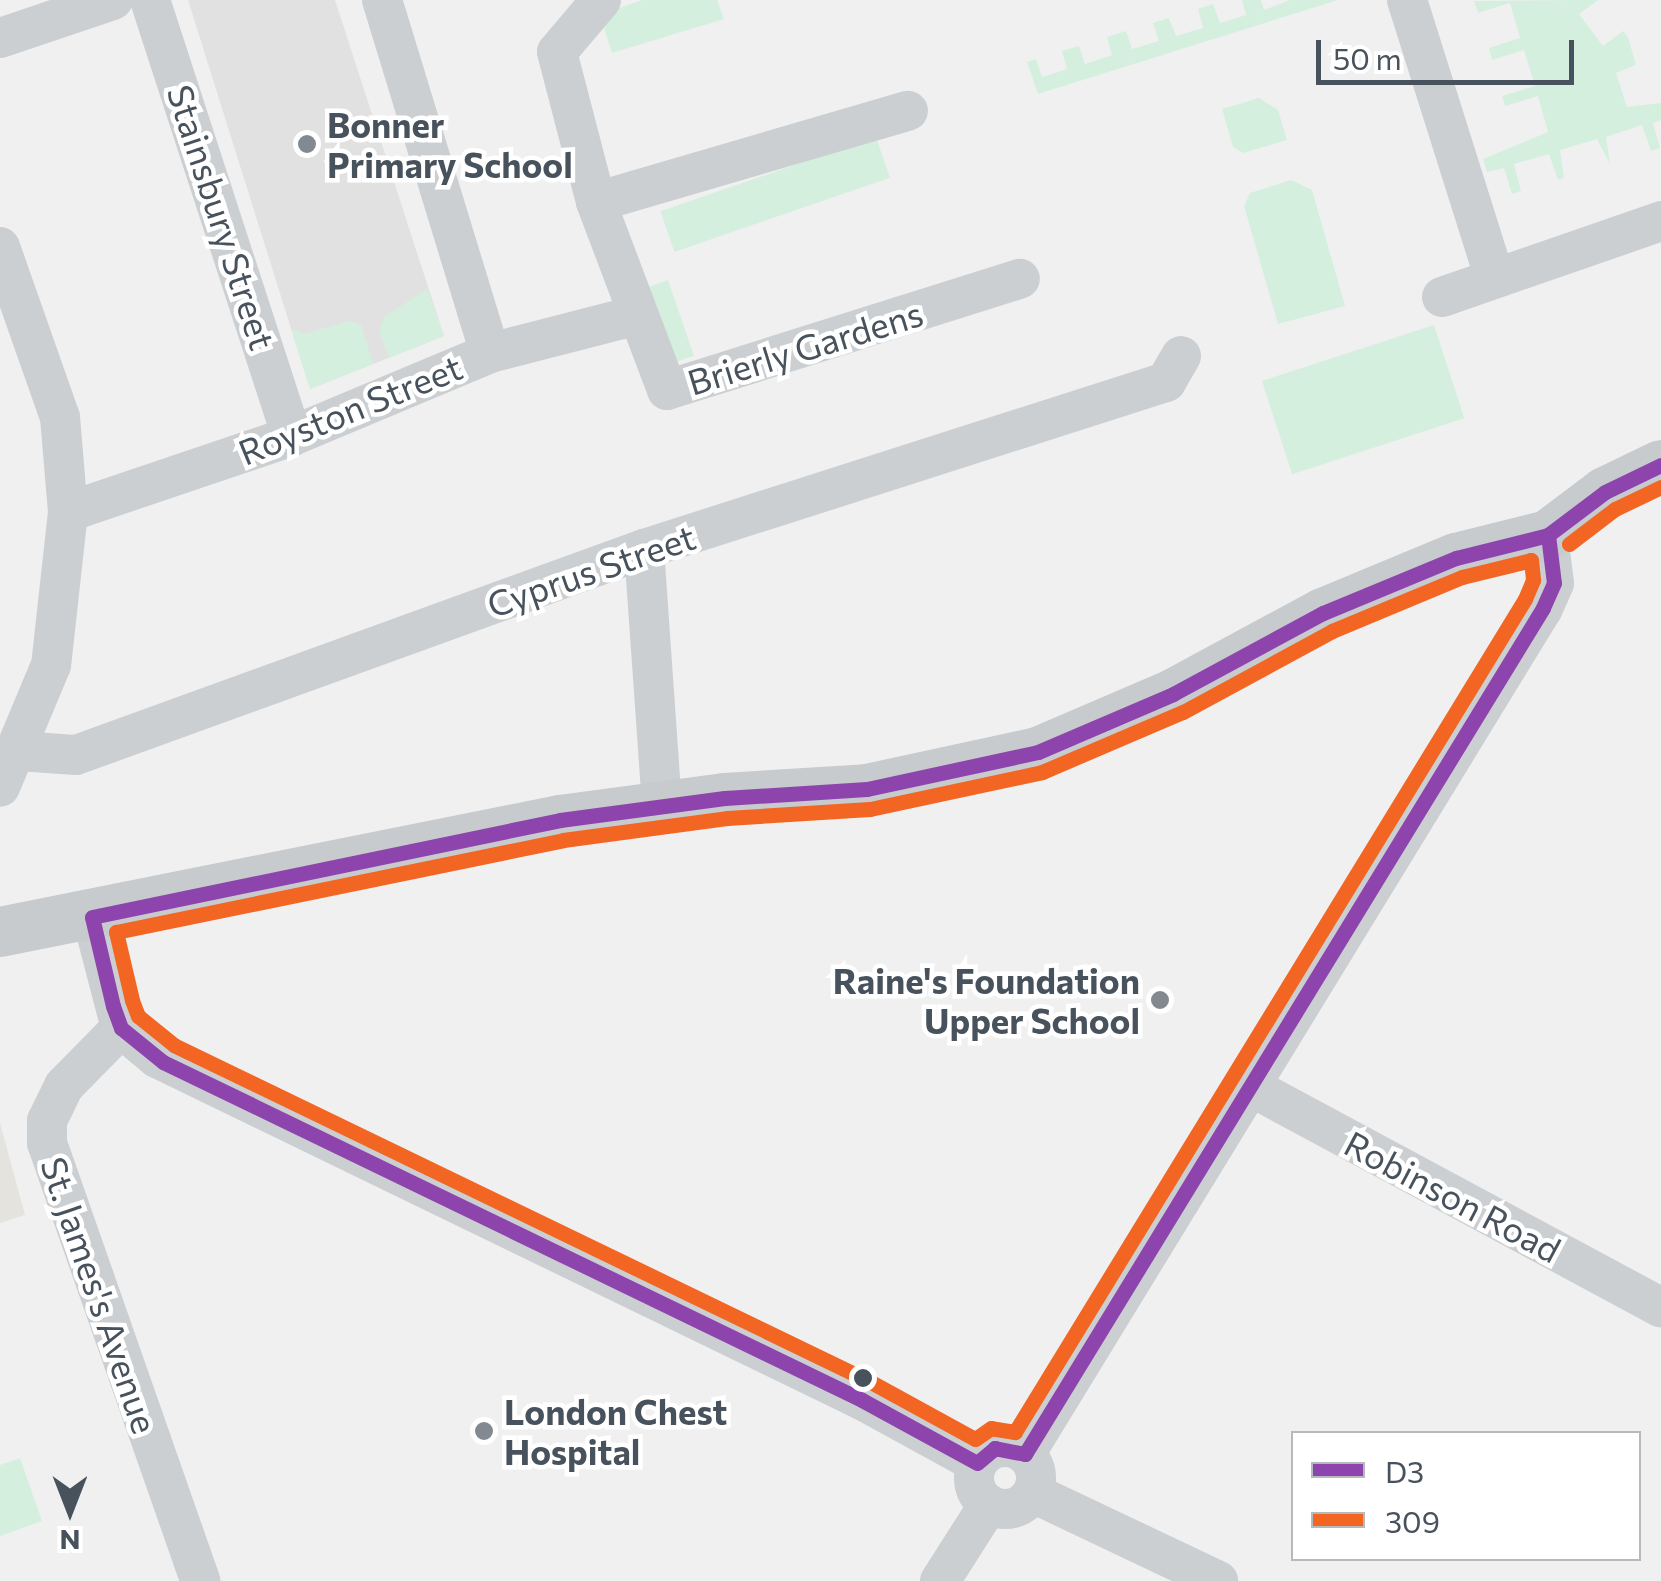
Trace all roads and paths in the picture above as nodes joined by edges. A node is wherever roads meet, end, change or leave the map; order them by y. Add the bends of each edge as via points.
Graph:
1 (114, 0) edge
2 (150, 0) edge
3 (382, 0) edge
4 (601, 0) edge
5 (1406, 0) edge
6 (0, 38) edge
7 (908, 111) dead end
8 (596, 202) junction
9 (1661, 221) edge
10 (0, 247) edge
11 (1494, 276) junction
12 (1020, 279) dead end
13 (1442, 297) dead end
14 (634, 316) junction
15 (490, 353) junction
16 (1173, 369) dead end
17 (292, 436) junction
18 (1661, 465) edge
19 (68, 512) junction
20 (1548, 535) junction
21 (644, 550) junction
22 (18, 751) junction
23 (0, 786) edge
24 (662, 806) junction
25 (92, 917) junction
26 (0, 932) edge
27 (121, 1028) junction
28 (1246, 1084) junction
29 (1661, 1307) edge
30 (1025, 1454) junction
31 (977, 1464) junction
32 (1034, 1493) junction
33 (989, 1504) junction
34 (200, 1581) edge
35 (940, 1581) edge
36 (1218, 1581) edge

1 - 6 street
2 - 17 street, Stainsbury Street
3 - 15 street
4 - 8 street, Brierly Gardens via 556,52
5 - 11 street
7 - 8 street
8 - 14 street, Brierly Gardens
9 - 11 street
10 - 19 street via 60,417
11 - 13 street
12 - 14 street, Brierly Gardens via 667,390
14 - 15 street, Royston Street
15 - 17 street, Royston Street
16 - 21 street, Cyprus Street
17 - 19 street, Royston Street
18 - 20 main road via 1604,492
19 - 22 street via 51,665
20 - 24 main road via 1456,558 1323,613 1173,694 1038,752 868,788
20 - 28 street via 1554,583 1543,608
21 - 22 street, Cyprus Street via 76,755
21 - 24 street
22 - 23 street
24 - 25 main road via 560,820
25 - 26 main road
25 - 27 street
27 - 31 street via 163,1062 862,1400
27 - 34 street, St. James's Avenue via 64,1086 47,1122 47,1143
28 - 29 street, Robinson Road
28 - 30 street
30 - 31 street via 1001,1447
30 - 32 street via 1036,1468
31 - 33 street via 976,1489
32 - 33 street via 1016,1508
32 - 36 street
33 - 35 street

